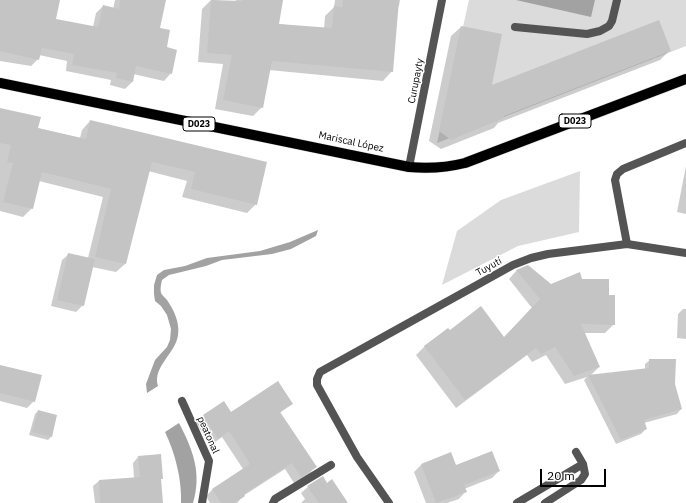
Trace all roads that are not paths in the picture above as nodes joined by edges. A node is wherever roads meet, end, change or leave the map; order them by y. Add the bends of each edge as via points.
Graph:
1 (442, 0) edge
2 (617, 0) edge
3 (515, 27) dead end
4 (686, 79) edge
5 (0, 83) edge
6 (686, 143) edge
7 (409, 167) junction
8 (627, 244) junction
9 (686, 253) edge
10 (182, 401) dead end
11 (576, 452) dead end
12 (583, 464) junction
13 (331, 465) dead end
14 (274, 501) edge
15 (202, 503) edge
16 (389, 503) edge
17 (517, 503) edge
18 (545, 503) edge

1 - 7 street, Curupayty
2 - 3 street via 612,21 600,31 587,34
4 - 7 main road, Mariscal López / D023 via 465,163 447,168
5 - 7 main road, Mariscal López / D023
6 - 8 street via 623,169 617,174 615,180
8 - 9 street, Tuyutí
8 - 16 street, Tuyutí via 548,254 513,265 320,372 316,379 317,385 357,456
10 - 15 street, peatonal via 209,461
11 - 12 street
12 - 17 street
12 - 18 street via 585,474 581,480
13 - 14 street

